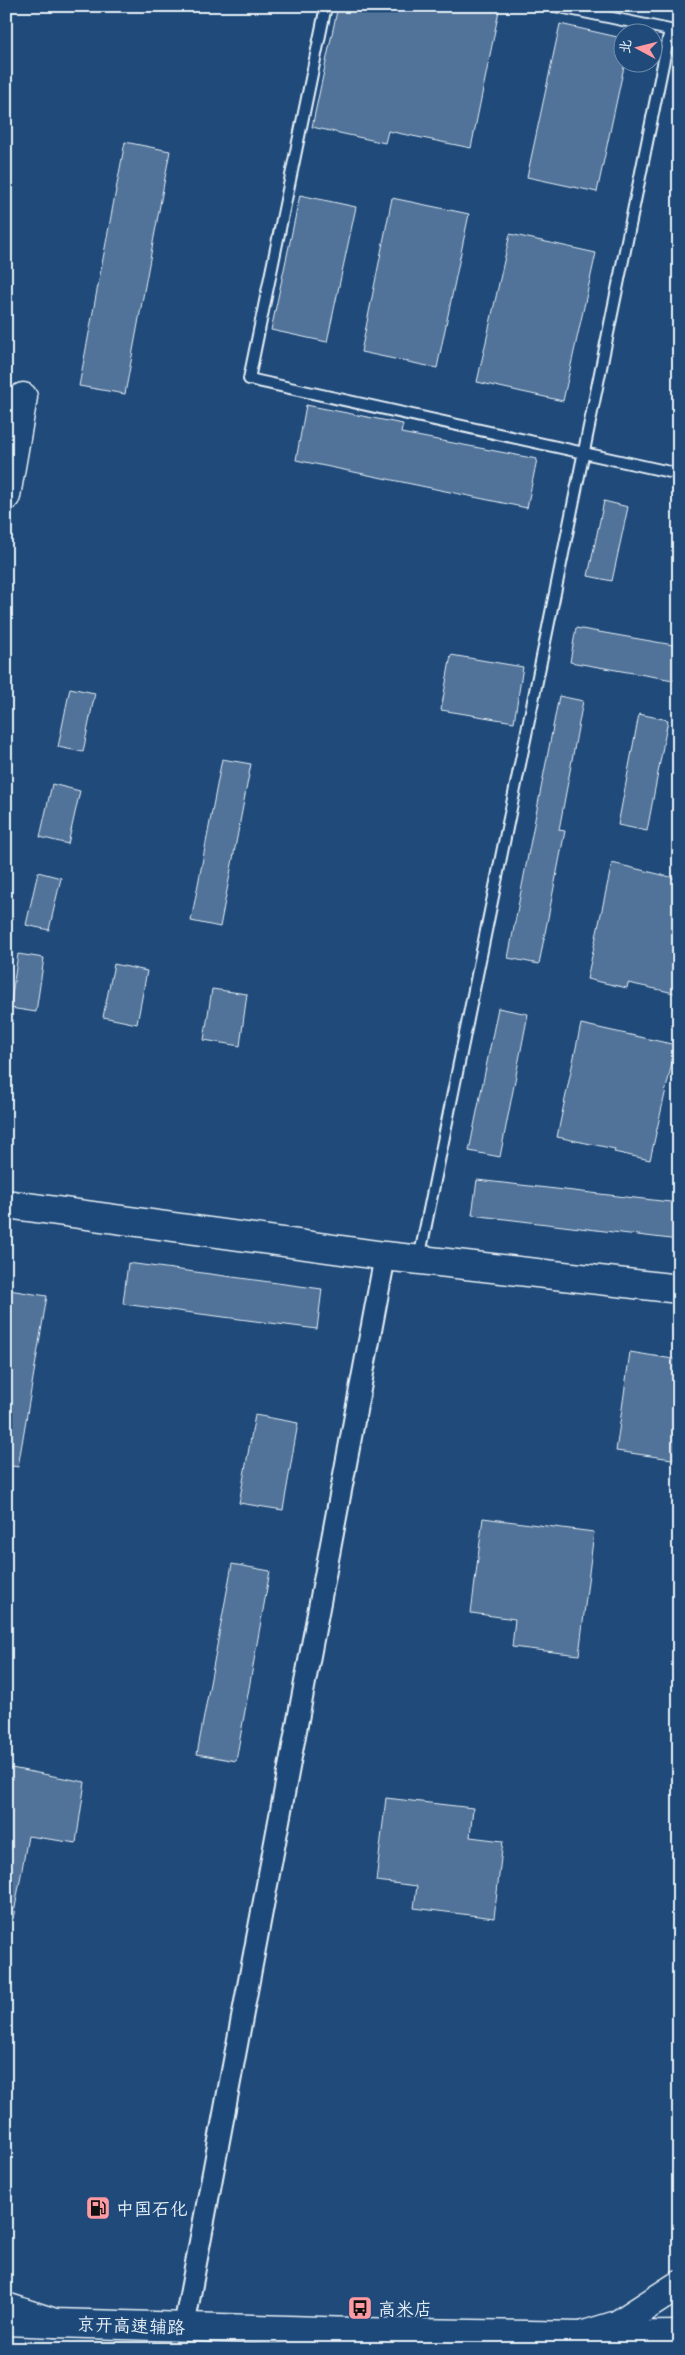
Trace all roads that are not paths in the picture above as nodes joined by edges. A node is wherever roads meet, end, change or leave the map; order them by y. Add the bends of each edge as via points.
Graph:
1 (326, 6) edge
2 (555, 6) edge
3 (23, 397) dead end
4 (583, 452) junction
5 (679, 474) edge
6 (6, 496) edge
7 (6, 1204) edge
8 (385, 1256) junction
9 (419, 1260) junction
10 (679, 1289) edge
11 (679, 2285) edge
12 (6, 2307) edge
13 (6, 2321) edge
14 (55, 2323) junction
15 (184, 2327) junction
16 (679, 2335) edge
17 (581, 2336) junction

1 - 4 lane via 249,379
2 - 4 lane via 670,30
3 - 6 main road
4 - 5 lane
4 - 9 lane
7 - 8 main road
8 - 9 main road
8 - 15 street
9 - 10 main road
11 - 17 main road via 617,2325
12 - 14 main road, 京开高速辅路
13 - 14 main road
14 - 15 main road, 京开高速辅路
15 - 17 main road, 京开高速辅路
16 - 17 main road, 京开高速辅路

